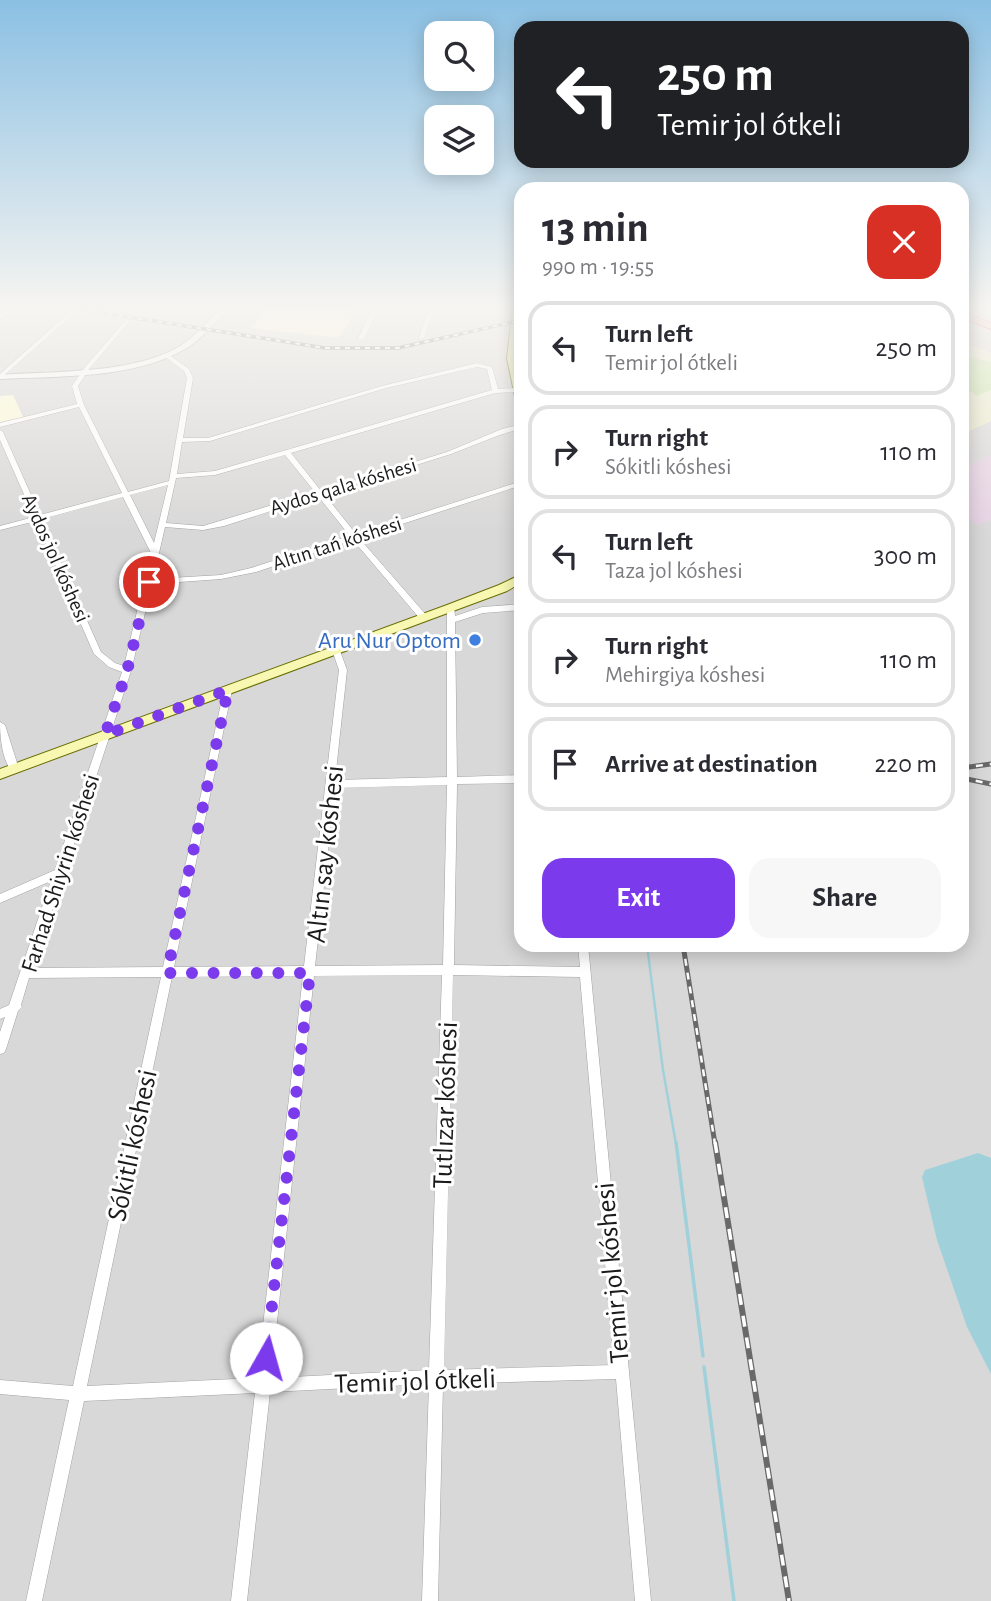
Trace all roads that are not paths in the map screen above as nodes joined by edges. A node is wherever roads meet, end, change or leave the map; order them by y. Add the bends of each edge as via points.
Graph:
1 (76, 384) edge
2 (189, 384) edge
3 (398, 384) edge
4 (493, 384) edge
5 (514, 390) edge
6 (495, 391) junction
7 (81, 405) junction
8 (0, 425) edge
9 (514, 428) edge
10 (0, 432) edge
11 (180, 440) junction
12 (286, 453) junction
13 (173, 479) junction
14 (514, 486) edge
15 (318, 493) junction
16 (125, 494) junction
17 (38, 517) junction
18 (161, 525) junction
19 (0, 528) edge
20 (355, 538) junction
21 (155, 553) junction
22 (149, 582) junction
23 (514, 582) edge
24 (514, 608) edge
25 (451, 614) junction
26 (424, 618) junction
27 (336, 650) junction
28 (127, 671) junction
29 (228, 690) junction
30 (0, 725) edge
31 (105, 735) junction
32 (14, 769) junction
33 (0, 774) edge
34 (514, 779) edge
35 (452, 781) junction
36 (331, 784) junction
37 (59, 873) junction
38 (0, 898) edge
39 (584, 952) edge
40 (448, 970) junction
41 (585, 972) junction
42 (27, 973) junction
43 (167, 973) junction
44 (310, 973) junction
45 (16, 1007) junction
46 (0, 1014) edge
47 (0, 1049) edge
48 (620, 1372) junction
49 (436, 1377) junction
50 (263, 1386) junction
51 (0, 1387) edge
52 (78, 1394) junction
53 (34, 1601) edge
54 (239, 1601) edge
55 (430, 1601) edge
56 (642, 1601) edge

1 - 7 street
2 - 11 street, Farhad Shiyrin kóshesi
3 - 11 street via 208,440
4 - 6 street
5 - 6 street
6 - 12 street
7 - 8 street
7 - 16 street
9 - 15 street, Aydos qala kóshesi via 449,453
10 - 17 street, Aydos jol kóshesi
11 - 13 street, Farhad Shiyrin kóshesi
12 - 13 street via 215,473
12 - 15 street
13 - 16 street
13 - 18 street, Farhad Shiyrin kóshesi
14 - 20 street, Altın tań kóshesi
15 - 18 street, Aydos qala kóshesi via 221,524
15 - 20 street
16 - 17 street
16 - 21 street
17 - 19 street
17 - 28 street, Aydos jol kóshesi via 98,654
18 - 21 street, Farhad Shiyrin kóshesi
20 - 22 street, Altın tań kóshesi via 232,575
20 - 26 street
21 - 22 street, Farhad Shiyrin kóshesi
22 - 28 street, Farhad Shiyrin kóshesi
23 - 25 main road
24 - 25 street
25 - 26 main road
25 - 35 street, Tutlızar kóshesi
26 - 27 main road
27 - 29 main road
27 - 36 street, Altın say kóshesi via 343,670
28 - 31 street, Farhad Shiyrin kóshesi
29 - 31 main road
29 - 43 street, Sókitli kóshesi
30 - 32 street
31 - 32 main road
31 - 37 street, Farhad Shiyrin kóshesi
32 - 33 main road
34 - 35 street
35 - 36 street
35 - 40 street, Tutlızar kóshesi
36 - 44 street, Altın say kóshesi
37 - 38 street
37 - 42 street, Farhad Shiyrin kóshesi
39 - 41 street, Temir jol kóshesi
40 - 41 street
40 - 44 street
40 - 49 street, Tutlızar kóshesi
41 - 48 street, Temir jol kóshesi
42 - 43 street
42 - 45 street, Farhad Shiyrin kóshesi
43 - 44 street
43 - 52 street, Sókitli kóshesi
44 - 50 street, Altın say kóshesi
45 - 46 street
45 - 47 street, Farhad Shiyrin kóshesi
48 - 49 street, Temir jol ótkeli
48 - 56 street, Temir jol kóshesi
49 - 50 street, Temir jol ótkeli
49 - 55 street, Tutlızar kóshesi
50 - 52 street, Temir jol ótkeli
50 - 54 street, Altın say kóshesi
51 - 52 street, Temir jol ótkeli
52 - 53 street, Sókitli kóshesi

